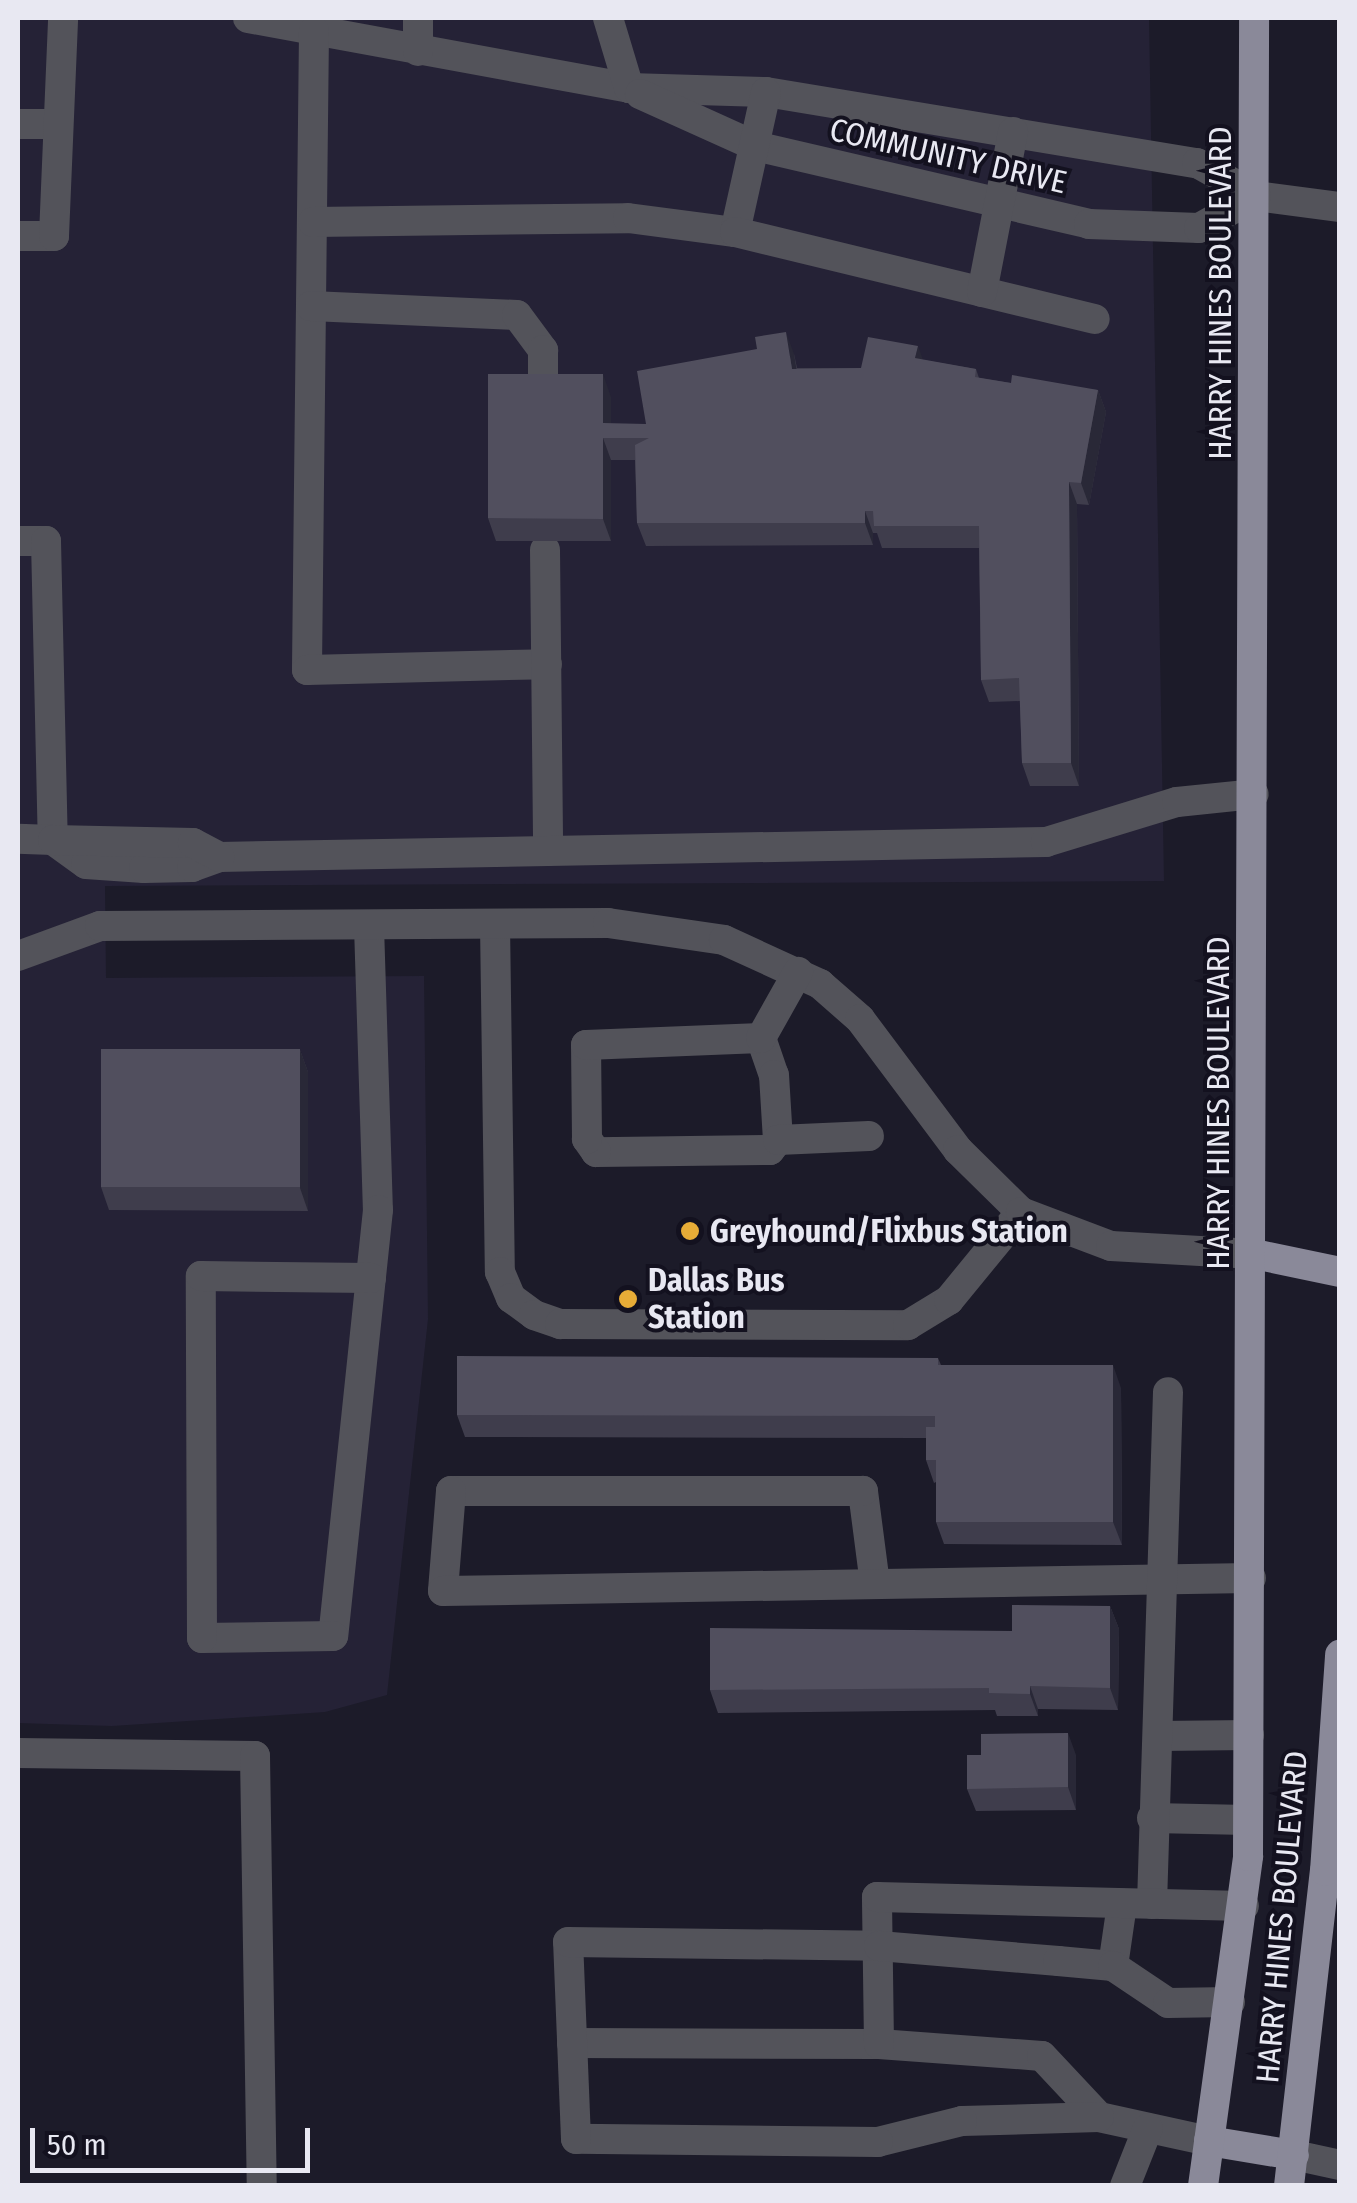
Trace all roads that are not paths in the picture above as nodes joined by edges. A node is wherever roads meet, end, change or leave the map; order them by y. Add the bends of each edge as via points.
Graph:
1 (64, 18) edge
2 (248, 18) edge
3 (418, 18) edge
4 (608, 18) edge
5 (1254, 18) edge
6 (314, 32) junction
7 (418, 51) junction
8 (628, 88) junction
9 (766, 92) junction
10 (18, 124) edge
11 (57, 124) junction
12 (1014, 132) junction
13 (754, 146) junction
14 (1256, 196) junction
15 (1340, 207) edge
16 (1000, 208) junction
17 (313, 222) junction
18 (736, 232) junction
19 (18, 236) edge
20 (982, 292) junction
21 (310, 306) junction
22 (1095, 319) dead end
23 (543, 387) edge
24 (18, 541) edge
25 (545, 550) edge
26 (547, 664) junction
27 (1254, 794) junction
28 (18, 839) edge
29 (53, 840) junction
30 (548, 851) junction
31 (494, 924) junction
32 (369, 926) junction
33 (18, 956) edge
34 (798, 972) junction
35 (761, 1038) junction
36 (869, 1136) dead end
37 (778, 1140) junction
38 (1021, 1212) junction
39 (1254, 1254) junction
40 (1340, 1272) edge
41 (371, 1278) junction
42 (1168, 1392) dead end
43 (1251, 1578) junction
44 (1163, 1580) junction
45 (876, 1584) junction
46 (1340, 1656) edge
47 (1249, 1735) junction
48 (1158, 1736) junction
49 (18, 1753) edge
50 (1152, 1818) junction
51 (1248, 1820) junction
52 (1137, 1904) junction
53 (1244, 1906) junction
54 (879, 1946) junction
55 (1112, 1966) junction
56 (1230, 2002) junction
57 (572, 2043) junction
58 (879, 2044) junction
59 (1099, 2117) junction
60 (1148, 2128) junction
61 (1209, 2140) junction
62 (1294, 2155) junction
63 (1340, 2165) edge
64 (262, 2186) edge
65 (1125, 2186) edge
66 (1202, 2186) edge
67 (1289, 2186) edge

1 - 11 street
2 - 6 street, COMMUNITY DRIVE
3 - 7 street
4 - 8 street
5 - 14 main road, HARRY HINES BOULEVARD
6 - 7 street, COMMUNITY DRIVE
6 - 17 street
7 - 8 street, COMMUNITY DRIVE
8 - 9 street, COMMUNITY DRIVE
8 - 13 street, COMMUNITY DRIVE
9 - 12 street, COMMUNITY DRIVE
9 - 13 street
10 - 11 street
11 - 19 street via 54,236
12 - 14 street, COMMUNITY DRIVE via 1198,163
12 - 16 street
13 - 16 street, COMMUNITY DRIVE
13 - 18 street
14 - 15 street, COMMUNITY DRIVE
14 - 16 street, COMMUNITY DRIVE via 1186,230 1089,224
14 - 27 main road, HARRY HINES BOULEVARD
16 - 20 street
17 - 18 street via 628,218
17 - 21 street
18 - 20 street
20 - 22 street
21 - 23 street via 516,314 543,350
21 - 26 street via 307,670
24 - 29 street via 46,541
25 - 26 street
26 - 30 street
27 - 30 street via 1177,802 1046,842
27 - 39 main road, HARRY HINES BOULEVARD
28 - 29 street
29 - 30 street via 192,843 219,857
31 - 32 street
31 - 34 street via 670,928 724,940
31 - 38 street via 500,1272 512,1298 534,1314 560,1324 908,1325 949,1300
32 - 33 street via 100,926
32 - 41 street via 378,1210
34 - 35 street
34 - 38 street via 860,1019 958,1150
35 - 37 street via 774,1075
35 - 37 street via 586,1045 587,1139 596,1152 770,1150
36 - 37 street
38 - 39 street via 1111,1246
39 - 40 main road
39 - 43 main road, HARRY HINES BOULEVARD
41 - 41 street via 332,1636 202,1638 202,1276
42 - 44 street
43 - 44 street
43 - 47 main road, HARRY HINES BOULEVARD
44 - 45 street
44 - 48 street
45 - 45 street via 443,1591 451,1491 864,1491
46 - 62 main road, HARRY HINES BOULEVARD
47 - 48 street
47 - 51 main road, HARRY HINES BOULEVARD
48 - 50 street
49 - 64 street via 255,1756
50 - 51 street
50 - 52 street
51 - 53 main road, HARRY HINES BOULEVARD
52 - 53 street
52 - 54 street via 876,1896
52 - 55 street
53 - 56 main road, HARRY HINES BOULEVARD
54 - 55 street
54 - 57 street via 568,1942
54 - 58 street
55 - 56 street via 1168,2003
56 - 61 main road, HARRY HINES BOULEVARD
57 - 58 street
57 - 59 street via 576,2139 878,2142 962,2121
58 - 59 street via 1042,2056
59 - 60 street
60 - 61 street
60 - 65 street
61 - 62 main road
61 - 66 main road, HARRY HINES BOULEVARD
62 - 63 street
62 - 67 main road, HARRY HINES BOULEVARD

